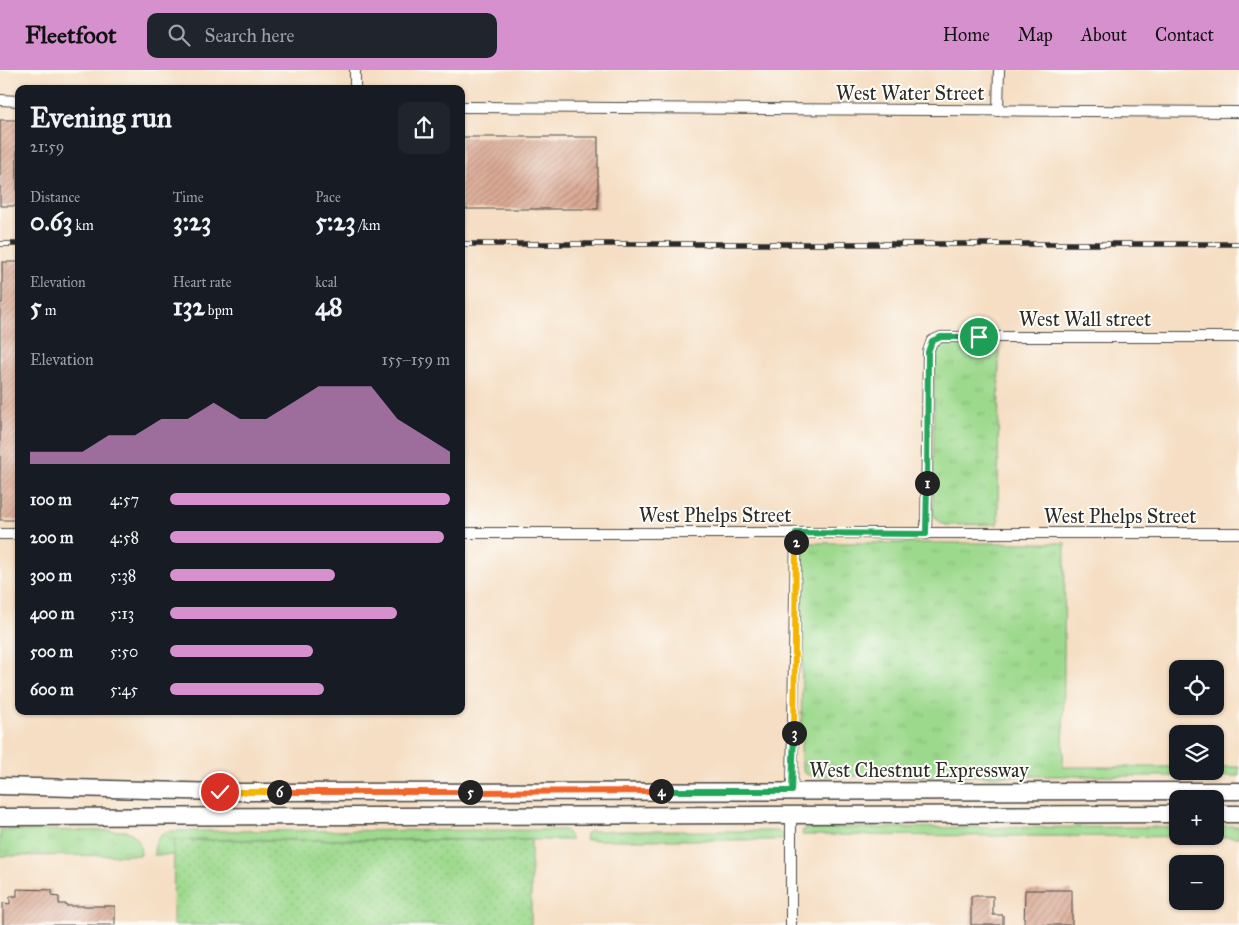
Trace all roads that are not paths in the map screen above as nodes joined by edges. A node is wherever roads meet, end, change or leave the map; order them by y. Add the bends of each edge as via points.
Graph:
1 (355, 70) edge
2 (999, 70) edge
3 (355, 85) edge
4 (0, 100) edge
5 (15, 101) edge
6 (465, 107) edge
7 (998, 112) junction
8 (1239, 112) edge
9 (1239, 337) edge
10 (465, 533) edge
11 (796, 533) junction
12 (1239, 533) edge
13 (0, 534) edge
14 (15, 534) edge
15 (926, 534) junction
16 (0, 786) edge
17 (792, 791) junction
18 (1239, 791) edge
19 (1169, 814) edge
20 (1224, 814) edge
21 (1239, 814) edge
22 (791, 815) junction
23 (0, 817) edge
24 (791, 925) edge

1 - 3 street
2 - 7 street
4 - 5 street
6 - 7 street, West Water Street
7 - 8 street, West Water Street
9 - 15 street, West Wall street via 941,337 932,341 928,352
10 - 11 street, West Phelps Street
11 - 15 street, West Phelps Street
11 - 17 street
12 - 15 street, West Phelps Street
13 - 14 street
16 - 17 main road, West Chestnut Expressway via 220,792
17 - 18 main road, West Chestnut Expressway
19 - 22 main road
20 - 21 main road
22 - 23 main road
22 - 24 street

